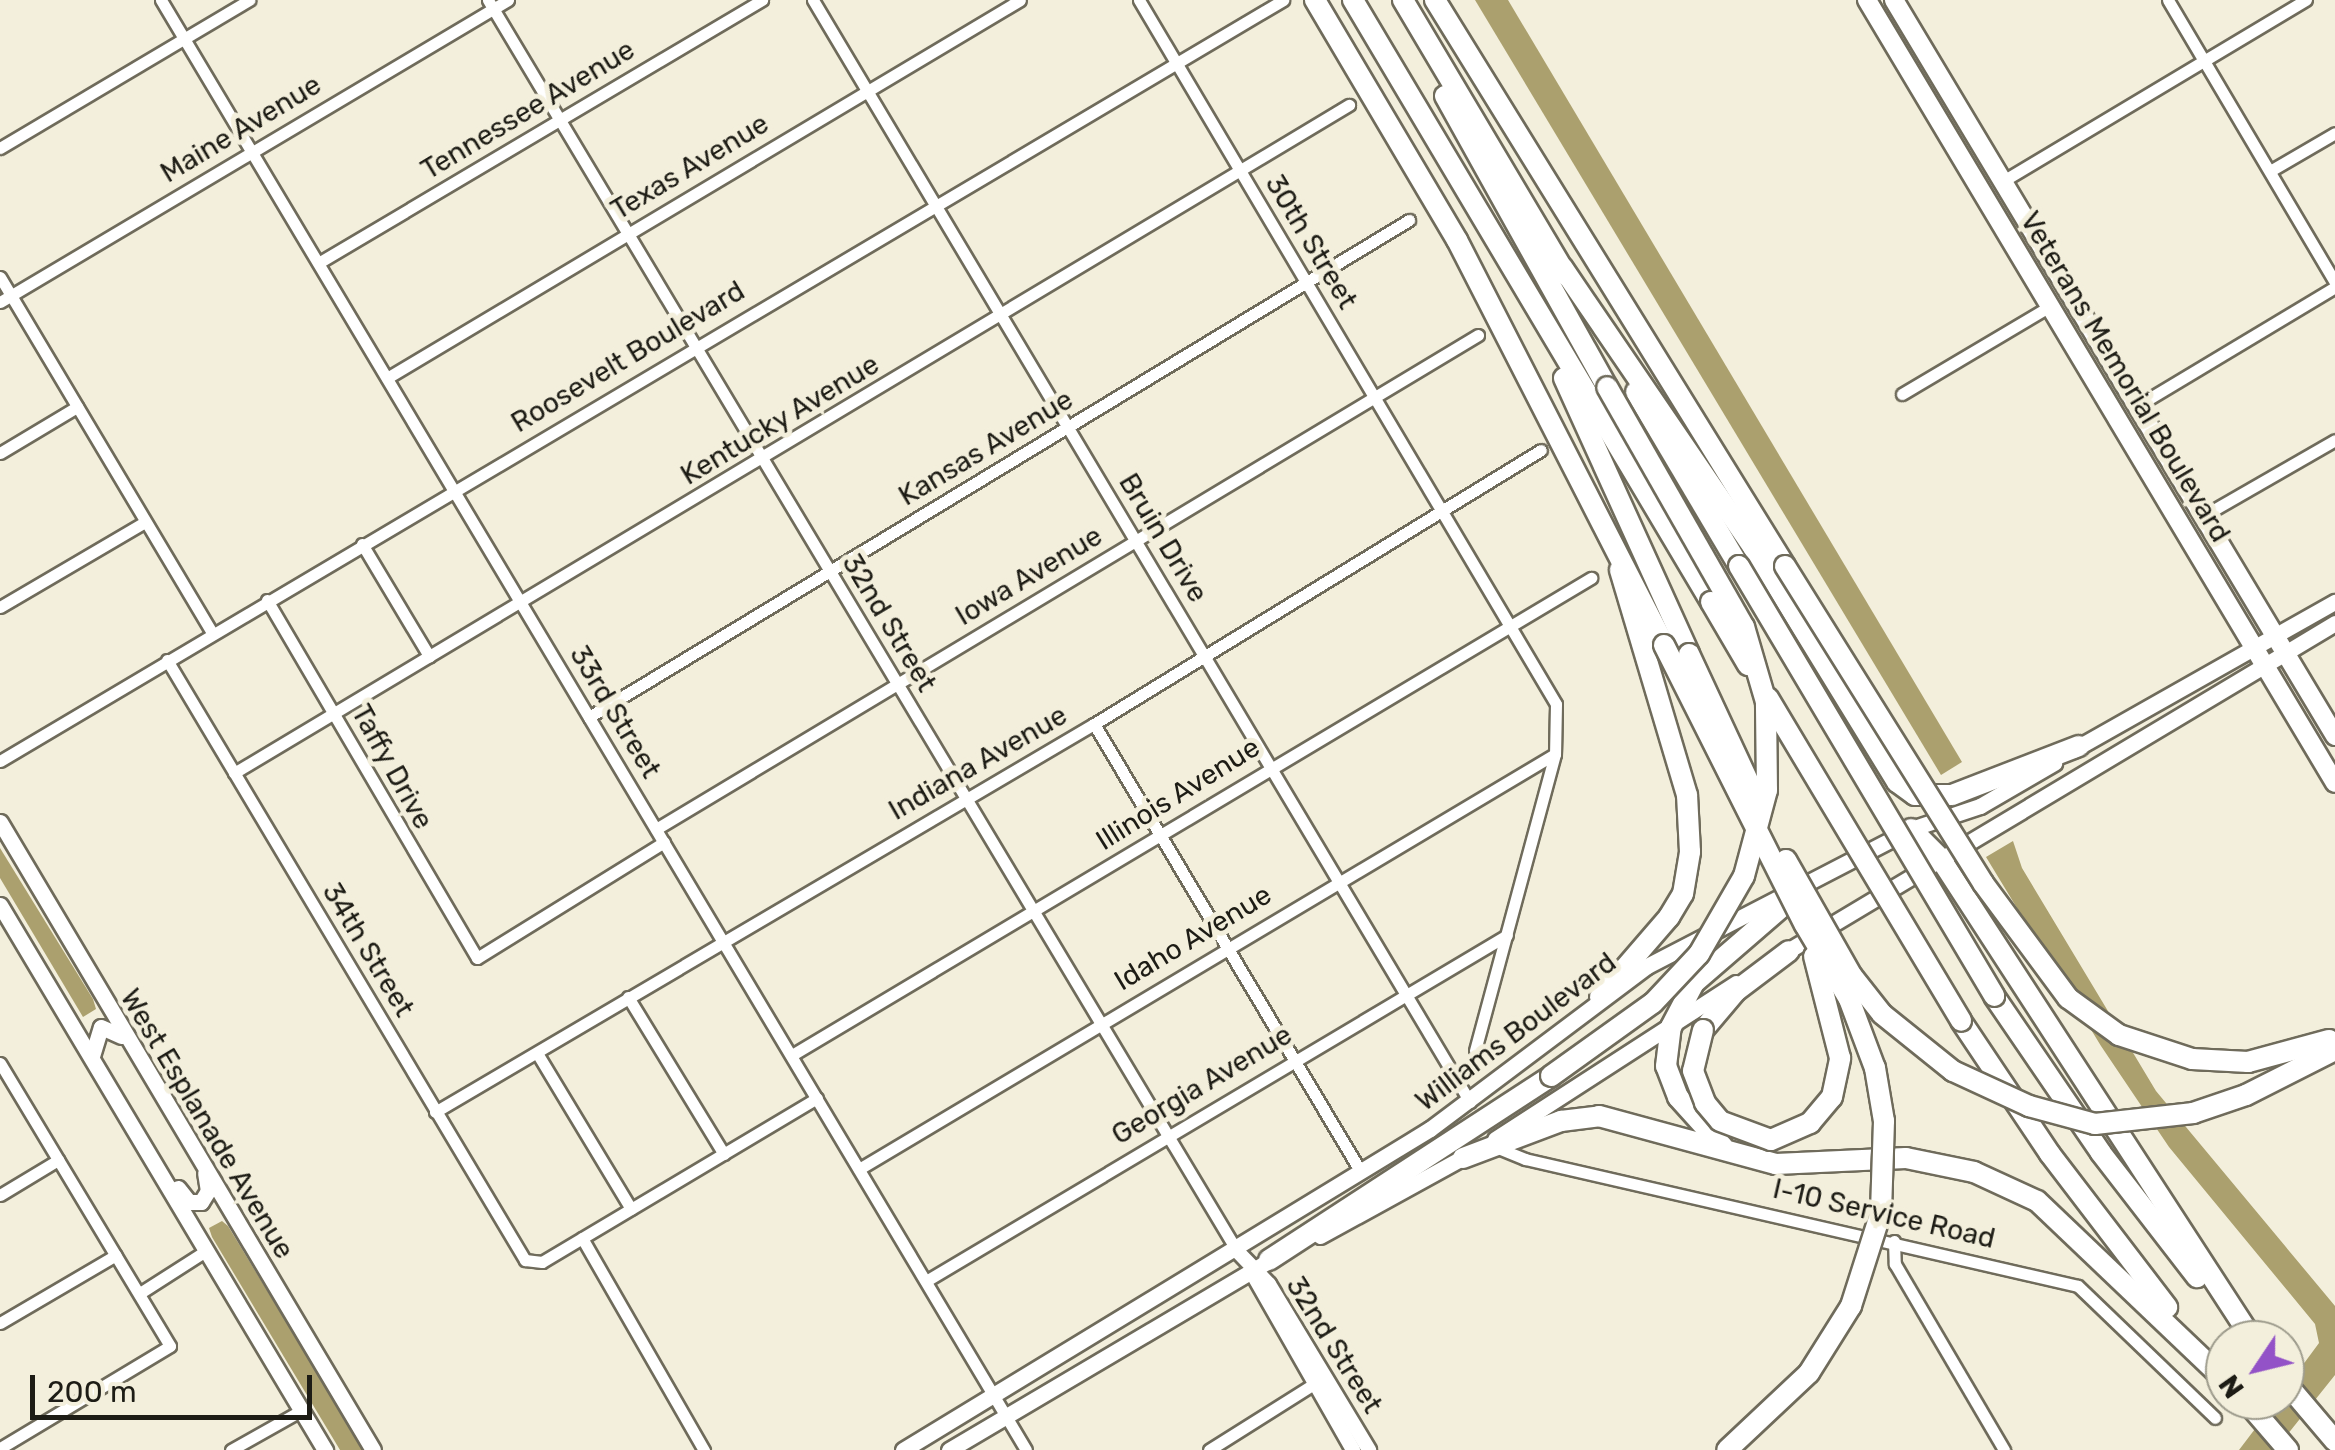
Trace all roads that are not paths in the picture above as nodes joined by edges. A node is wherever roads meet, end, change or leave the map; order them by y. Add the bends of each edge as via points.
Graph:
1 (161, 0) edge
2 (249, 0) edge
3 (508, 0) edge
4 (762, 0) edge
5 (813, 0) edge
6 (1020, 0) edge
7 (1139, 0) edge
8 (1283, 0) edge
9 (1314, 0) edge
10 (1353, 0) edge
11 (1391, 0) edge
12 (1403, 0) edge
13 (1436, 0) edge
14 (1866, 0) edge
15 (1886, 0) edge
16 (1894, 0) edge
17 (2168, 0) edge
18 (2306, 0) edge
19 (491, 4) edge
20 (184, 38) junction
21 (1175, 61) junction
22 (2205, 62) junction
23 (1918, 87) junction
24 (866, 90) junction
25 (1950, 94) junction
26 (1349, 106) dead end
27 (560, 121) junction
28 (2335, 132) edge
29 (1978, 140) junction
30 (0, 148) edge
31 (252, 151) junction
32 (1239, 171) junction
33 (2270, 171) junction
34 (2003, 181) junction
35 (935, 205) junction
36 (1409, 220) dead end
37 (627, 234) junction
38 (1502, 251) junction
39 (320, 262) junction
40 (1562, 267) junction
41 (2028, 268) junction
42 (0, 277) edge
43 (1307, 284) junction
44 (2335, 284) edge
45 (6, 299) edge
46 (2050, 306) junction
47 (1002, 316) junction
48 (1478, 334) dead end
49 (694, 347) junction
50 (387, 378) junction
51 (1902, 394) dead end
52 (1374, 396) junction
53 (2137, 406) junction
54 (77, 407) junction
55 (1068, 428) junction
56 (2335, 440) edge
57 (1541, 450) dead end
58 (0, 453) edge
59 (762, 460) junction
60 (2159, 486) junction
61 (454, 490) junction
62 (2188, 492) junction
63 (1442, 510) junction
64 (2203, 516) junction
65 (145, 522) junction
66 (1614, 538) junction
67 (1136, 541) junction
68 (362, 544) junction
69 (829, 571) junction
70 (1591, 578) dead end
71 (267, 600) junction
72 (520, 602) junction
73 (2335, 602) edge
74 (0, 607) edge
75 (2335, 623) edge
76 (1510, 626) junction
77 (212, 632) junction
78 (2280, 644) junction
79 (2256, 647) junction
80 (429, 656) junction
81 (1204, 656) junction
82 (166, 660) junction
83 (2266, 665) junction
84 (896, 684) junction
85 (332, 714) junction
86 (589, 717) junction
87 (1094, 724) junction
88 (2335, 736) edge
89 (2080, 746) junction
90 (1556, 754) junction
91 (0, 761) edge
92 (2329, 763) edge
93 (1269, 766) junction
94 (234, 773) junction
95 (2335, 783) edge
96 (965, 800) junction
97 (0, 822) edge
98 (656, 829) junction
99 (1911, 829) junction
100 (1162, 836) junction
101 (664, 842) junction
102 (1971, 843) junction
103 (1940, 858) junction
104 (1338, 881) junction
105 (1798, 893) junction
106 (0, 905) edge
107 (1971, 912) junction
108 (1032, 913) junction
109 (1805, 925) junction
110 (1507, 935) junction
111 (724, 941) junction
112 (1226, 947) junction
113 (1789, 951) junction
114 (1404, 993) junction
115 (628, 997) junction
116 (1600, 997) junction
117 (1098, 1024) junction
118 (1671, 1027) junction
119 (2335, 1037) edge
120 (1475, 1050) dead end
121 (2335, 1050) edge
122 (537, 1053) junction
123 (792, 1055) junction
124 (92, 1057) junction
125 (1292, 1060) junction
126 (1, 1067) edge
127 (144, 1068) junction
128 (817, 1098) junction
129 (435, 1112) junction
130 (1473, 1112) junction
131 (130, 1122) junction
132 (1166, 1136) junction
133 (1493, 1146) junction
134 (1729, 1153) junction
135 (724, 1154) junction
136 (1463, 1158) junction
137 (58, 1160) junction
138 (203, 1165) junction
139 (859, 1169) junction
140 (1361, 1172) junction
141 (0, 1196) edge
142 (630, 1209) junction
143 (582, 1238) junction
144 (1894, 1242) junction
145 (207, 1250) junction
146 (1236, 1251) junction
147 (116, 1255) junction
148 (1260, 1265) junction
149 (926, 1281) junction
150 (140, 1293) junction
151 (2236, 1320) edge
152 (2239, 1320) edge
153 (0, 1323) edge
154 (2205, 1353) edge
155 (2205, 1359) edge
156 (1314, 1384) junction
157 (993, 1395) junction
158 (1334, 1404) junction
159 (2305, 1405) edge
160 (2205, 1408) edge
161 (302, 1410) junction
162 (1006, 1416) junction
163 (2262, 1420) edge
164 (2332, 1437) edge
165 (0, 1448) edge
166 (231, 1450) edge
167 (325, 1450) edge
168 (373, 1450) edge
169 (704, 1450) edge
170 (903, 1450) edge
171 (948, 1450) edge
172 (1026, 1450) edge
173 (1208, 1450) edge
174 (1353, 1450) edge
175 (1369, 1450) edge
176 (1726, 1450) edge
177 (2004, 1450) edge
178 (2288, 1450) edge

1 - 20 street, 33rd Street
2 - 20 street
3 - 19 street, Maine Avenue
4 - 27 street, Tennessee Avenue
5 - 24 street, Bruin Drive
6 - 24 street, Texas Avenue
7 - 21 street, 30th Street
8 - 21 street, Roosevelt Boulevard
9 - 66 highway via 1457,240
10 - 38 highway
11 - 130 highway, bridge via 1744,627 1766,702 1767,790 1744,876 1688,968 1608,1038
12 - 40 highway
13 - 119 highway, bridge via 1983,883 2068,998 2119,1035 2192,1058 2248,1062
14 - 23 main road, Veterans Memorial Boulevard
15 - 25 main road via 1934,80
16 - 25 main road, Veterans Memorial Boulevard
17 - 22 street
18 - 22 street
19 - 27 street, 32nd Street
19 - 31 street, Maine Avenue
20 - 30 street
20 - 31 street, 33rd Street
21 - 32 street, 30th Street
21 - 35 street, Roosevelt Boulevard
22 - 33 street
22 - 34 street
23 - 29 main road via 1929,90 1960,141
23 - 41 main road, Veterans Memorial Boulevard
24 - 35 street, Bruin Drive
24 - 37 street, Texas Avenue
25 - 29 main road, Veterans Memorial Boulevard
26 - 32 street, Kentucky Avenue
27 - 37 street, 32nd Street
27 - 39 street, Tennessee Avenue
28 - 33 street
29 - 34 main road, Veterans Memorial Boulevard
31 - 39 street, 33rd Street
31 - 45 street, Maine Avenue
32 - 43 street, 30th Street
32 - 47 street, Kentucky Avenue
33 - 44 street
34 - 53 main road, Veterans Memorial Boulevard
35 - 47 street, Bruin Drive
35 - 49 street, Roosevelt Boulevard
36 - 43 street, Kansas Avenue
37 - 49 street, 32nd Street
37 - 50 street, Texas Avenue
38 - 121 highway, bridge via 1629,510 1777,844 1852,976 1882,1014 1953,1071 2029,1106 2095,1124 2142,1122 2246,1095
38 - 154 highway, bridge via 1961,1021 2084,1200
39 - 50 street, 33rd Street
40 - 89 highway via 1743,532 1896,782 1915,795 1952,796
40 - 151 highway, bridge via 1994,996 2101,1152
41 - 46 main road, Veterans Memorial Boulevard
41 - 53 main road via 2045,267
42 - 45 street
43 - 52 street, 30th Street
43 - 55 street, Kansas Avenue
44 - 53 street
45 - 54 street
46 - 51 street
46 - 60 main road, Veterans Memorial Boulevard
47 - 55 street, Bruin Drive
47 - 59 street, Kentucky Avenue
48 - 52 street, Iowa Avenue
49 - 59 street, 32nd Street
49 - 61 street, Roosevelt Boulevard
50 - 61 street, 33rd Street
52 - 63 street, 30th Street
52 - 67 street, Iowa Avenue
53 - 62 main road, Veterans Memorial Boulevard
54 - 58 street
54 - 65 street
55 - 67 street, Bruin Drive
55 - 69 street, Kansas Avenue
56 - 64 street
57 - 63 street, Indiana Avenue
59 - 69 street, 32nd Street
59 - 72 street, Kentucky Avenue
60 - 62 main road via 2176,495
60 - 79 main road, Veterans Memorial Boulevard
61 - 68 street, Roosevelt Boulevard
61 - 72 street, 33rd Street
62 - 64 main road, Veterans Memorial Boulevard
63 - 76 street
63 - 81 street, Indiana Avenue
64 - 78 main road, Veterans Memorial Boulevard
65 - 74 street
65 - 77 street
66 - 109 highway, bridge
66 - 116 highway via 1637,638 1687,795 1690,852 1676,905
67 - 81 street, Bruin Drive
67 - 84 street, Iowa Avenue
68 - 71 street, Roosevelt Boulevard
68 - 80 street
69 - 84 street, 32nd Street
69 - 86 street, Kansas Avenue
70 - 76 street, Illinois Avenue
71 - 77 street, Roosevelt Boulevard
71 - 85 street, Taffy Drive via 329,698
72 - 80 street, Kentucky Avenue
72 - 86 street, 33rd Street
73 - 78 main road, Williams Boulevard
75 - 78 main road, Williams Boulevard
76 - 90 street via 1556,704
76 - 93 street, Illinois Avenue
77 - 82 street, Roosevelt Boulevard
78 - 79 main road, Williams Boulevard
78 - 83 main road, Williams Boulevard
78 - 88 main road, Veterans Memorial Boulevard
79 - 83 main road, Veterans Memorial Boulevard
79 - 89 main road, Williams Boulevard
80 - 85 street, Kentucky Avenue
81 - 87 street, Indiana Avenue
81 - 93 street, Bruin Drive
82 - 91 street, Roosevelt Boulevard
82 - 94 street, 34th Street
83 - 92 main road, Veterans Memorial Boulevard
83 - 102 main road, Williams Boulevard
84 - 96 street, 32nd Street
84 - 98 street, Iowa Avenue
85 - 94 street, Kentucky Avenue
85 - 101 street, Taffy Drive via 476,957
86 - 98 street, 33rd Street
87 - 96 street, Indiana Avenue
87 - 100 street
89 - 99 main road, Williams Boulevard via 1980,806
90 - 104 street, Idaho Avenue
90 - 110 street
92 - 95 main road, Veterans Memorial Boulevard
93 - 100 street, Illinois Avenue
93 - 104 street, Bruin Drive
94 - 129 street, 34th Street
96 - 108 street, 32nd Street
96 - 111 street, Indiana Avenue
97 - 127 main road, West Esplanade Avenue
98 - 101 street, 33rd Street
99 - 103 highway
99 - 105 main road, Williams Boulevard
100 - 108 street, Illinois Avenue
100 - 112 street
101 - 111 street, 33rd Street
102 - 103 main road, Williams Boulevard
102 - 107 highway via 1958,871
103 - 107 highway
103 - 113 main road, Williams Boulevard
104 - 112 street, Idaho Avenue
104 - 114 street, Bruin Drive
105 - 116 main road, Williams Boulevard via 1704,936
105 - 118 highway via 1694,983
106 - 124 main road
107 - 152 highway
108 - 117 street, 32nd Street
108 - 123 street, Illinois Avenue
109 - 113 highway, bridge via 1840,1058 1838,1081 1822,1112 1794,1134 1771,1140 1720,1121 1705,1104 1693,1071 1704,1030 1736,990
109 - 176 highway, bridge via 1850,999 1875,1068 1884,1120 1881,1212 1866,1270 1838,1332 1781,1406
110 - 114 street, Georgia Avenue
110 - 120 street
111 - 115 street, Indiana Avenue
111 - 123 street, 33rd Street
112 - 117 street, Idaho Avenue
112 - 125 street
113 - 118 main road, Williams Boulevard
114 - 125 street, Georgia Avenue
114 - 130 street, Bruin Drive
115 - 122 street, Indiana Avenue
115 - 135 street
116 - 130 main road, Williams Boulevard
117 - 132 street, 32nd Street
117 - 139 street, Idaho Avenue
118 - 134 highway via 1666,1066 1678,1098
118 - 136 main road, Williams Boulevard
122 - 129 street, Indiana Avenue
122 - 142 street
123 - 128 street, 33rd Street
124 - 127 main road via 95,1033 108,1025
124 - 131 main road
125 - 132 street, Georgia Avenue
125 - 140 street
126 - 137 street
127 - 138 main road, West Esplanade Avenue
128 - 135 street
128 - 139 street, 33rd Street
129 - 143 street, 34th Street via 529,1262 542,1262
130 - 140 main road, Williams Boulevard
130 - 148 highway
131 - 138 main road via 138,1124 184,1198 195,1204 208,1191
131 - 145 main road
132 - 146 street, 32nd Street
132 - 149 street, Georgia Avenue
133 - 134 highway via 1561,1121 1600,1116
133 - 136 highway
133 - 144 street, I-10 Service Road via 1524,1159
134 - 155 highway via 1776,1164 1906,1158 1974,1172 2037,1201
135 - 142 street
136 - 148 main road, Williams Boulevard
137 - 141 street
137 - 147 street
138 - 168 main road, West Esplanade Avenue
139 - 149 street, 33rd Street
140 - 146 main road, Williams Boulevard
142 - 143 street
143 - 169 street
144 - 160 street, I-10 Service Road via 2090,1292
144 - 177 street via 1895,1264
145 - 150 street
145 - 161 main road
146 - 148 street, 32nd Street
146 - 157 main road, Williams Boulevard
147 - 150 street
147 - 153 street
148 - 156 street, 32nd Street
148 - 158 street, 32nd Street
148 - 162 main road, Williams Boulevard
149 - 157 street, 33rd Street
150 - 165 street via 170,1346
156 - 158 street, 32nd Street
156 - 173 street
157 - 162 street, 33rd Street
157 - 170 main road, Williams Boulevard
158 - 174 street, 32nd Street
158 - 175 street, 32nd Street
159 - 164 highway
161 - 166 street
161 - 167 main road
162 - 171 main road, Williams Boulevard
162 - 172 street, 33rd Street
163 - 178 highway

